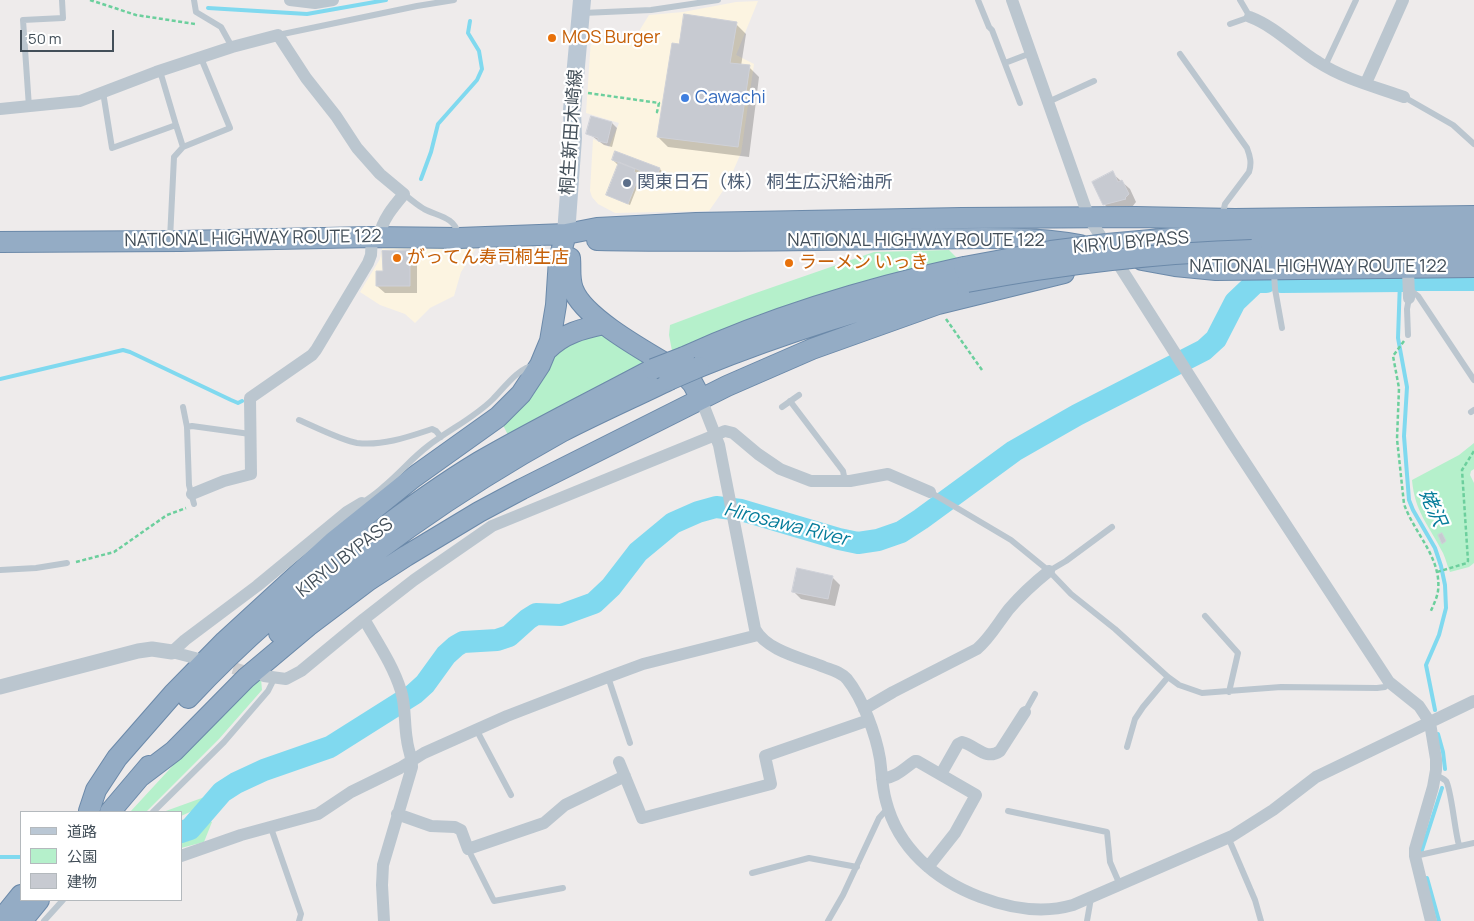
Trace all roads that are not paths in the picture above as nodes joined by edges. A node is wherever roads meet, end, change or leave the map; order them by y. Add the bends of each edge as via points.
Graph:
1 (62, 0) edge
2 (194, 0) edge
3 (290, 0) edge
4 (333, 0) edge
5 (454, 0) edge
6 (718, 0) edge
7 (978, 0) edge
8 (1012, 0) edge
9 (1240, 0) edge
10 (1356, 0) edge
11 (1403, 0) edge
12 (582, 7) edge
13 (1250, 17) junction
14 (1230, 24) dead end
15 (278, 35) junction
16 (232, 47) junction
17 (1030, 54) junction
18 (1180, 54) dead end
19 (201, 58) junction
20 (1005, 63) junction
21 (1325, 66) junction
22 (160, 71) junction
23 (1094, 81) dead end
24 (1366, 83) junction
25 (103, 92) junction
26 (1404, 97) joint
27 (1048, 102) junction
28 (1020, 103) dead end
29 (29, 107) junction
30 (0, 110) edge
31 (176, 124) junction
32 (1474, 144) edge
33 (183, 147) junction
34 (404, 194) junction
35 (1474, 216) edge
36 (984, 218) junction
37 (1089, 218) junction
38 (1222, 219) junction
39 (1474, 231) edge
40 (566, 234) junction
41 (376, 237) junction
42 (459, 238) junction
43 (170, 241) junction
44 (0, 242) edge
45 (1251, 242) junction
46 (1474, 247) edge
47 (1111, 251) junction
48 (1474, 267) edge
49 (1408, 268) junction
50 (1274, 269) junction
51 (1409, 293) junction
52 (604, 324) junction
53 (1282, 328) dead end
54 (1407, 338) road end
55 (544, 357) junction
56 (661, 375) junction
57 (1474, 380) edge
58 (799, 395) dead end
59 (702, 399) junction
60 (790, 401) junction
61 (183, 407) dead end
62 (782, 408) dead end
63 (299, 420) dead end
64 (187, 427) junction
65 (250, 434) junction
66 (716, 435) junction
67 (441, 437) junction
68 (845, 481) junction
69 (933, 495) joint
70 (193, 499) joint
71 (365, 508) junction
72 (1112, 527) dead end
73 (67, 563) road end
74 (0, 570) edge
75 (1049, 571) junction
76 (1205, 616) dead end
77 (364, 619) junction
78 (758, 635) junction
79 (172, 652) junction
80 (195, 658) dead end
81 (608, 677) junction
82 (1168, 677) junction
83 (269, 678) joint
84 (1389, 682) junction
85 (0, 687) edge
86 (1229, 692) junction
87 (1035, 694) dead end
88 (1474, 701) edge
89 (1025, 712) joint
90 (866, 715) junction
91 (1430, 723) junction
92 (476, 729) junction
93 (630, 743) dead end
94 (1127, 747) dead end
95 (412, 759) junction
96 (619, 762) dead end
97 (940, 774) junction
98 (141, 776) junction
99 (625, 776) junction
100 (1436, 776) junction
101 (882, 779) junction
102 (511, 795) dead end
103 (888, 808) junction
104 (89, 811) edge
105 (90, 811) edge
106 (111, 811) edge
107 (153, 811) edge
108 (1008, 811) dead end
109 (397, 814) junction
110 (271, 828) junction
111 (1228, 838) junction
112 (1474, 842) edge
113 (1459, 845) junction
114 (468, 849) junction
115 (182, 856) edge
116 (1415, 856) junction
117 (857, 867) junction
118 (928, 867) junction
119 (752, 873) dead end
120 (1120, 885) junction
121 (563, 888) dead end
122 (20, 897) edge
123 (1091, 897) junction
124 (37, 901) edge
125 (62, 901) edge
126 (1058, 915) edge
127 (6, 918) edge
128 (44, 921) edge
129 (299, 921) edge
130 (384, 921) edge
131 (828, 921) edge
132 (1088, 921) edge
133 (1261, 921) edge
134 (1431, 921) edge

1 - 29 lane via 63,18 22,20
2 - 16 lane via 196,12 220,27
3 - 4 street via 315,3
5 - 15 lane
6 - 12 lane via 651,10
7 - 20 lane
8 - 17 street
9 - 13 lane
10 - 21 lane
11 - 24 street
12 - 40 main road, 桐生新田木崎線 via 572,110
13 - 14 lane
13 - 21 street
15 - 16 street
15 - 34 street via 357,148
16 - 19 street
17 - 20 lane
17 - 27 street
18 - 38 lane via 1250,156 1249,172 1225,204
19 - 22 street
19 - 33 lane via 230,128
20 - 28 lane
21 - 24 street
22 - 25 street
22 - 31 lane
23 - 27 lane
24 - 26 street
25 - 29 street via 80,101
25 - 31 lane via 112,148
26 - 32 lane via 1453,126
27 - 37 street
29 - 30 street
31 - 33 lane
33 - 43 lane via 174,157
34 - 41 street via 390,210
34 - 42 lane via 426,210 454,223
35 - 38 highway, NATIONAL HIGHWAY ROUTE 122
36 - 37 highway, NATIONAL HIGHWAY ROUTE 122
36 - 40 highway, NATIONAL HIGHWAY ROUTE 122 via 696,223 597,228
36 - 47 highway via 996,224 1041,225 1081,231
37 - 38 highway, NATIONAL HIGHWAY ROUTE 122
37 - 47 street
39 - 45 highway, KIRYU BYPASS
40 - 42 highway, NATIONAL HIGHWAY ROUTE 122
40 - 47 highway, NATIONAL HIGHWAY ROUTE 122 via 589,240 688,242 1047,240
40 - 52 highway via 573,290 584,307
40 - 55 highway via 559,259 556,305
41 - 42 highway, NATIONAL HIGHWAY ROUTE 122
41 - 43 highway, NATIONAL HIGHWAY ROUTE 122
41 - 65 street via 368,263 316,350 250,398
43 - 44 highway, NATIONAL HIGHWAY ROUTE 122
45 - 46 highway, KIRYU BYPASS
45 - 56 highway, KIRYU BYPASS, bridge via 1184,237 1116,243 1051,251 965,274 888,285 801,310 714,343 692,362
47 - 50 highway, NATIONAL HIGHWAY ROUTE 122 via 1140,260 1196,268
47 - 59 highway via 1098,265 938,304 870,327 812,349
47 - 84 street
48 - 49 highway, NATIONAL HIGHWAY ROUTE 122
49 - 50 highway, NATIONAL HIGHWAY ROUTE 122
49 - 51 street
50 - 53 lane
51 - 54 lane
51 - 57 lane via 1418,296
52 - 55 highway via 574,331 558,339
52 - 59 highway via 685,375
55 - 67 lane via 521,371 488,404
55 - 71 highway via 526,388 506,410 414,477
56 - 98 highway, KIRYU BYPASS via 483,479 406,530 328,590 210,699
56 - 105 highway, KIRYU BYPASS via 552,421 477,464 397,517 280,610 199,687
58 - 60 lane
59 - 66 street
59 - 98 highway via 479,512 369,580 277,651 174,751
60 - 62 lane
60 - 68 lane via 843,471
61 - 64 lane
63 - 67 lane via 355,443 381,443 432,429
64 - 65 lane
64 - 70 lane via 189,485
65 - 70 street via 251,474 224,482
66 - 68 street via 730,431 771,464 811,481
66 - 77 street via 492,526
66 - 78 street
67 - 71 lane via 383,487
68 - 69 street via 888,474
69 - 75 lane via 998,531
71 - 79 street via 340,518
71 - 104 highway via 192,673 117,758 96,790
72 - 75 lane
73 - 74 lane
75 - 82 lane
75 - 90 street via 1008,610 984,643 893,692
76 - 86 lane via 1238,653
77 - 83 street via 301,671 286,679
77 - 95 street via 401,691
78 - 81 street via 643,664
78 - 90 street via 780,650 842,675 848,680
79 - 80 street
79 - 85 street via 138,651
81 - 92 street
81 - 93 lane
82 - 86 lane via 1179,685 1202,693
82 - 94 lane via 1135,719
83 - 107 lane via 268,691 224,742
84 - 86 lane via 1377,688 1281,687
84 - 91 street via 1419,706
87 - 89 lane
88 - 91 street
89 - 97 street via 994,756 962,742
90 - 99 street via 765,756 771,784 642,818
90 - 101 street via 877,743
91 - 100 street
91 - 111 street via 1316,777 1273,810
92 - 95 street
92 - 102 lane
95 - 109 street
95 - 110 street via 318,814
96 - 99 street
97 - 101 street via 915,761 899,774
97 - 118 street via 976,795 954,833
98 - 106 highway, KIRYU BYPASS
99 - 114 street via 565,805 544,823
100 - 113 lane via 1449,786
100 - 116 street
101 - 103 street
103 - 117 lane via 879,818
103 - 118 street via 905,845
108 - 120 lane via 1107,832 1110,862
109 - 114 street via 431,826 455,827 461,830
109 - 130 street via 383,865
110 - 115 street
110 - 129 lane via 301,914
111 - 120 street
111 - 133 lane via 1256,900
112 - 113 lane
113 - 116 lane
114 - 121 lane via 494,901
116 - 134 street
117 - 119 lane via 809,858
117 - 131 lane
118 - 126 street via 946,880 987,900
120 - 123 street
122 - 127 highway
123 - 126 street
123 - 132 lane
124 - 127 highway
125 - 128 lane

